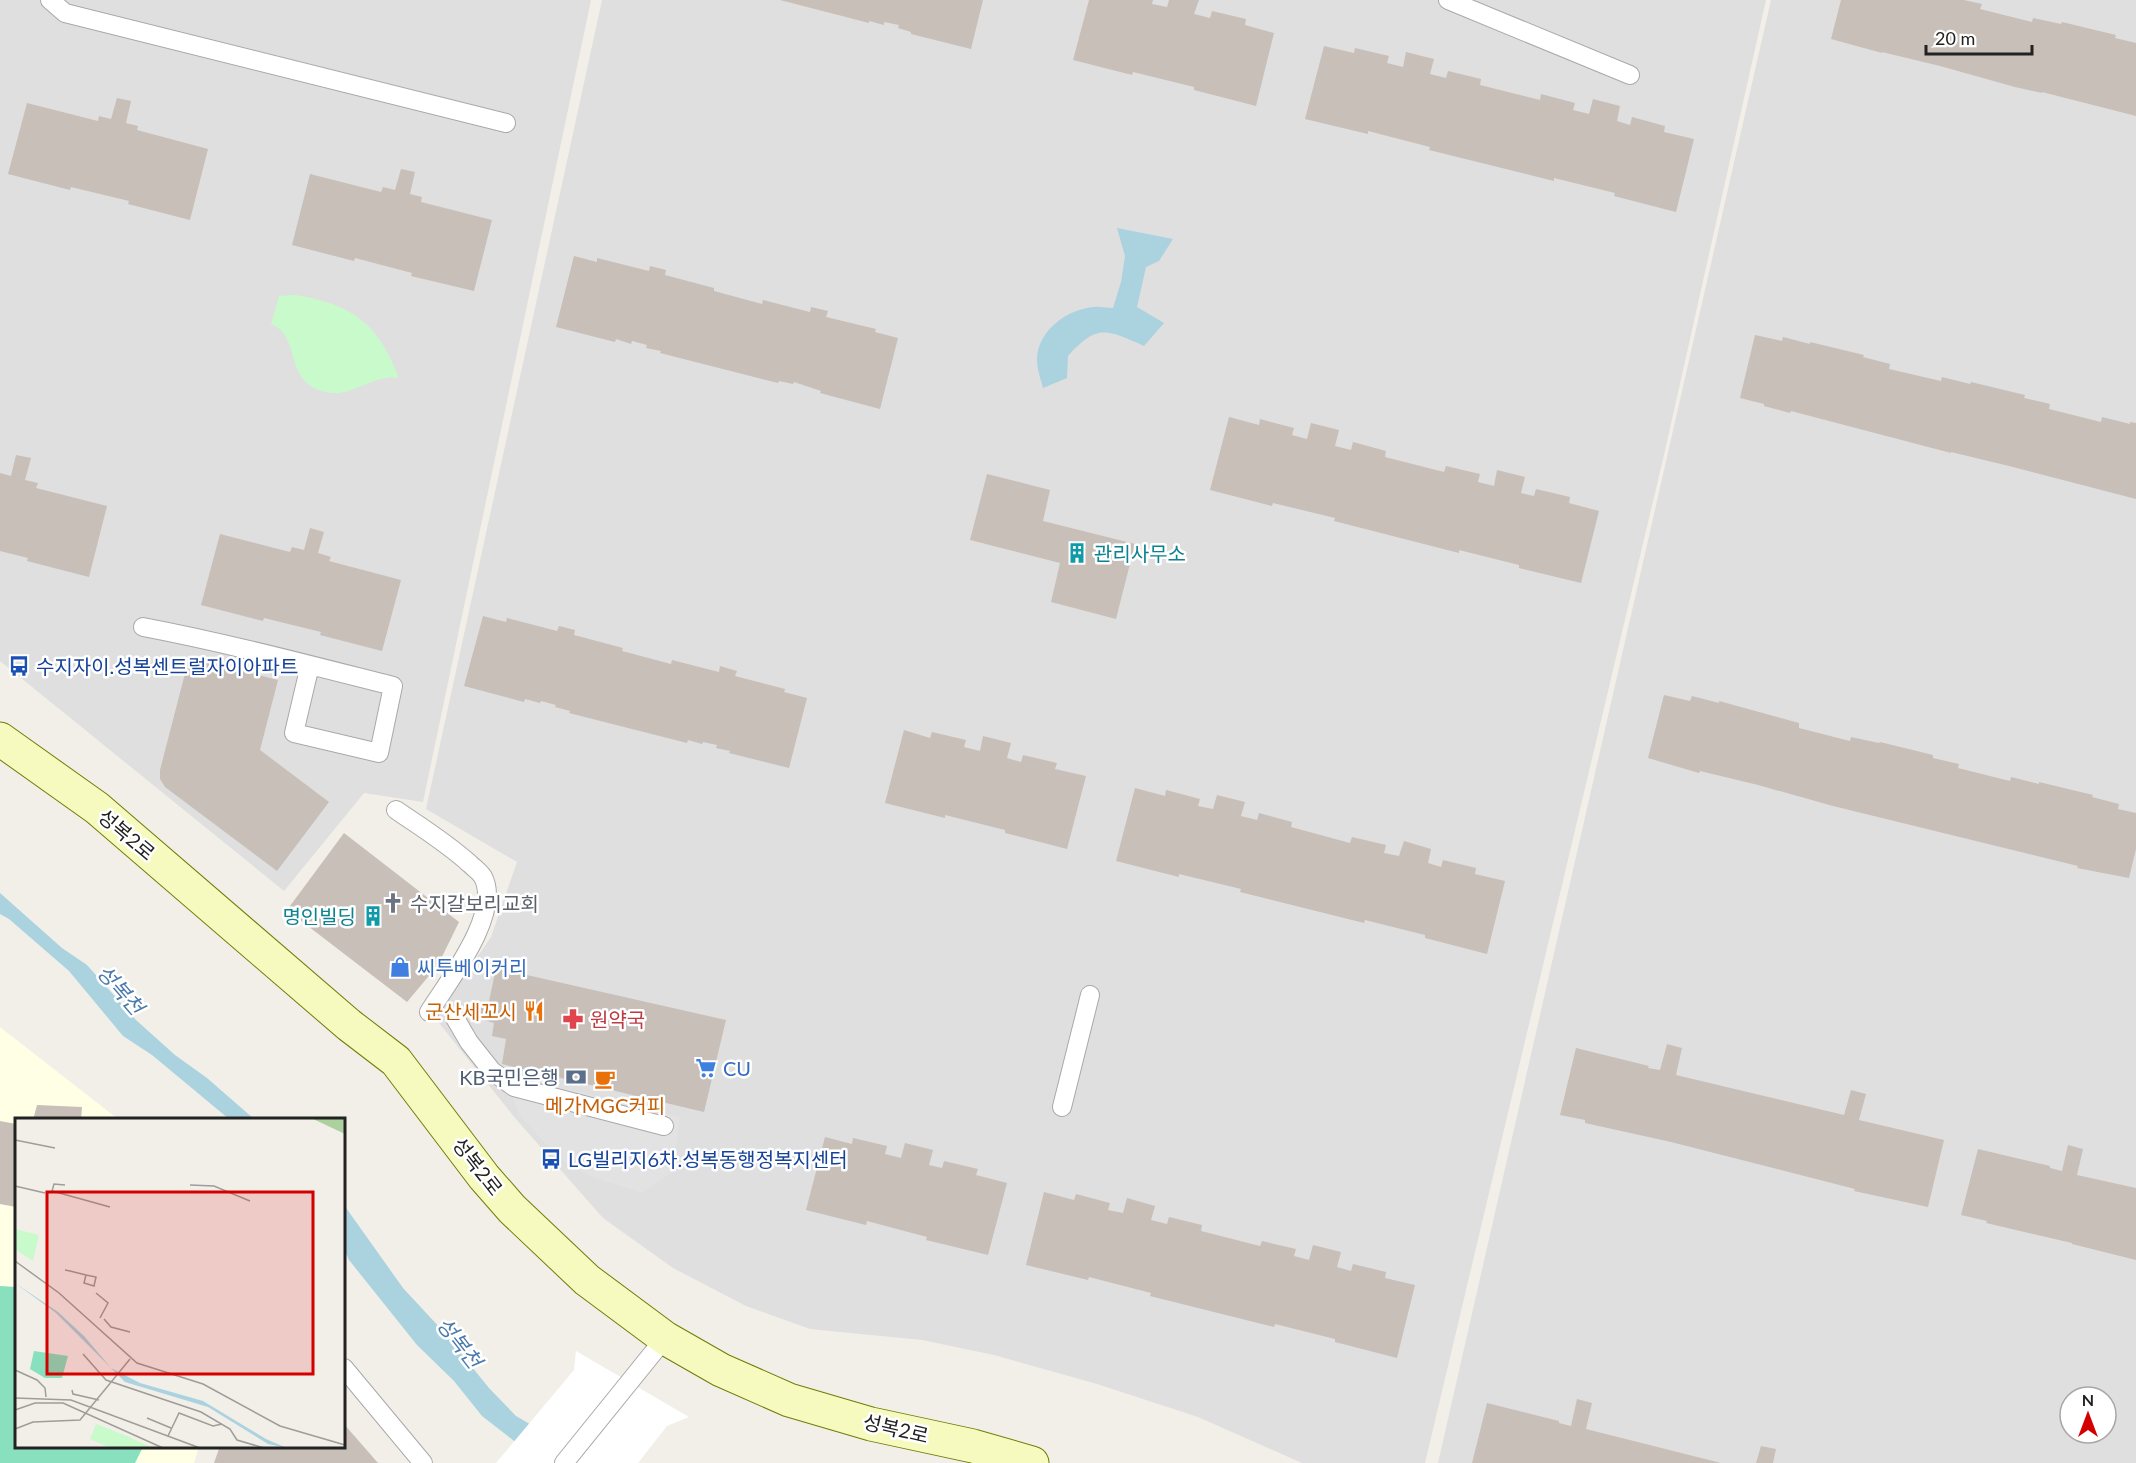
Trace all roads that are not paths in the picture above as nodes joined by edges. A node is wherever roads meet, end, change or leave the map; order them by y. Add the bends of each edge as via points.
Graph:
1 (50, 0) edge
2 (1448, 0) edge
3 (1630, 75) dead end
4 (506, 123) dead end
5 (143, 627) dead end
6 (310, 665) junction
7 (0, 739) edge
8 (396, 810) dead end
9 (1090, 995) dead end
10 (429, 1012) dead end
11 (455, 1018) dead end
12 (1062, 1107) dead end
13 (664, 1126) dead end
14 (666, 1338) junction
15 (345, 1369) edge
16 (423, 1463) edge
17 (564, 1463) edge
18 (1032, 1463) edge

1 - 4 lane via 65,13
2 - 3 lane
5 - 6 lane
6 - 6 lane via 393,686 379,753 294,733
7 - 14 street, 성복2로 via 97,808 396,1061 512,1209 587,1280
8 - 10 lane via 452,848 482,876 488,893 468,952
9 - 12 lane
11 - 13 lane via 492,1071 514,1087
14 - 17 lane
14 - 18 street, 성복2로 via 721,1370 789,1400
15 - 16 lane

